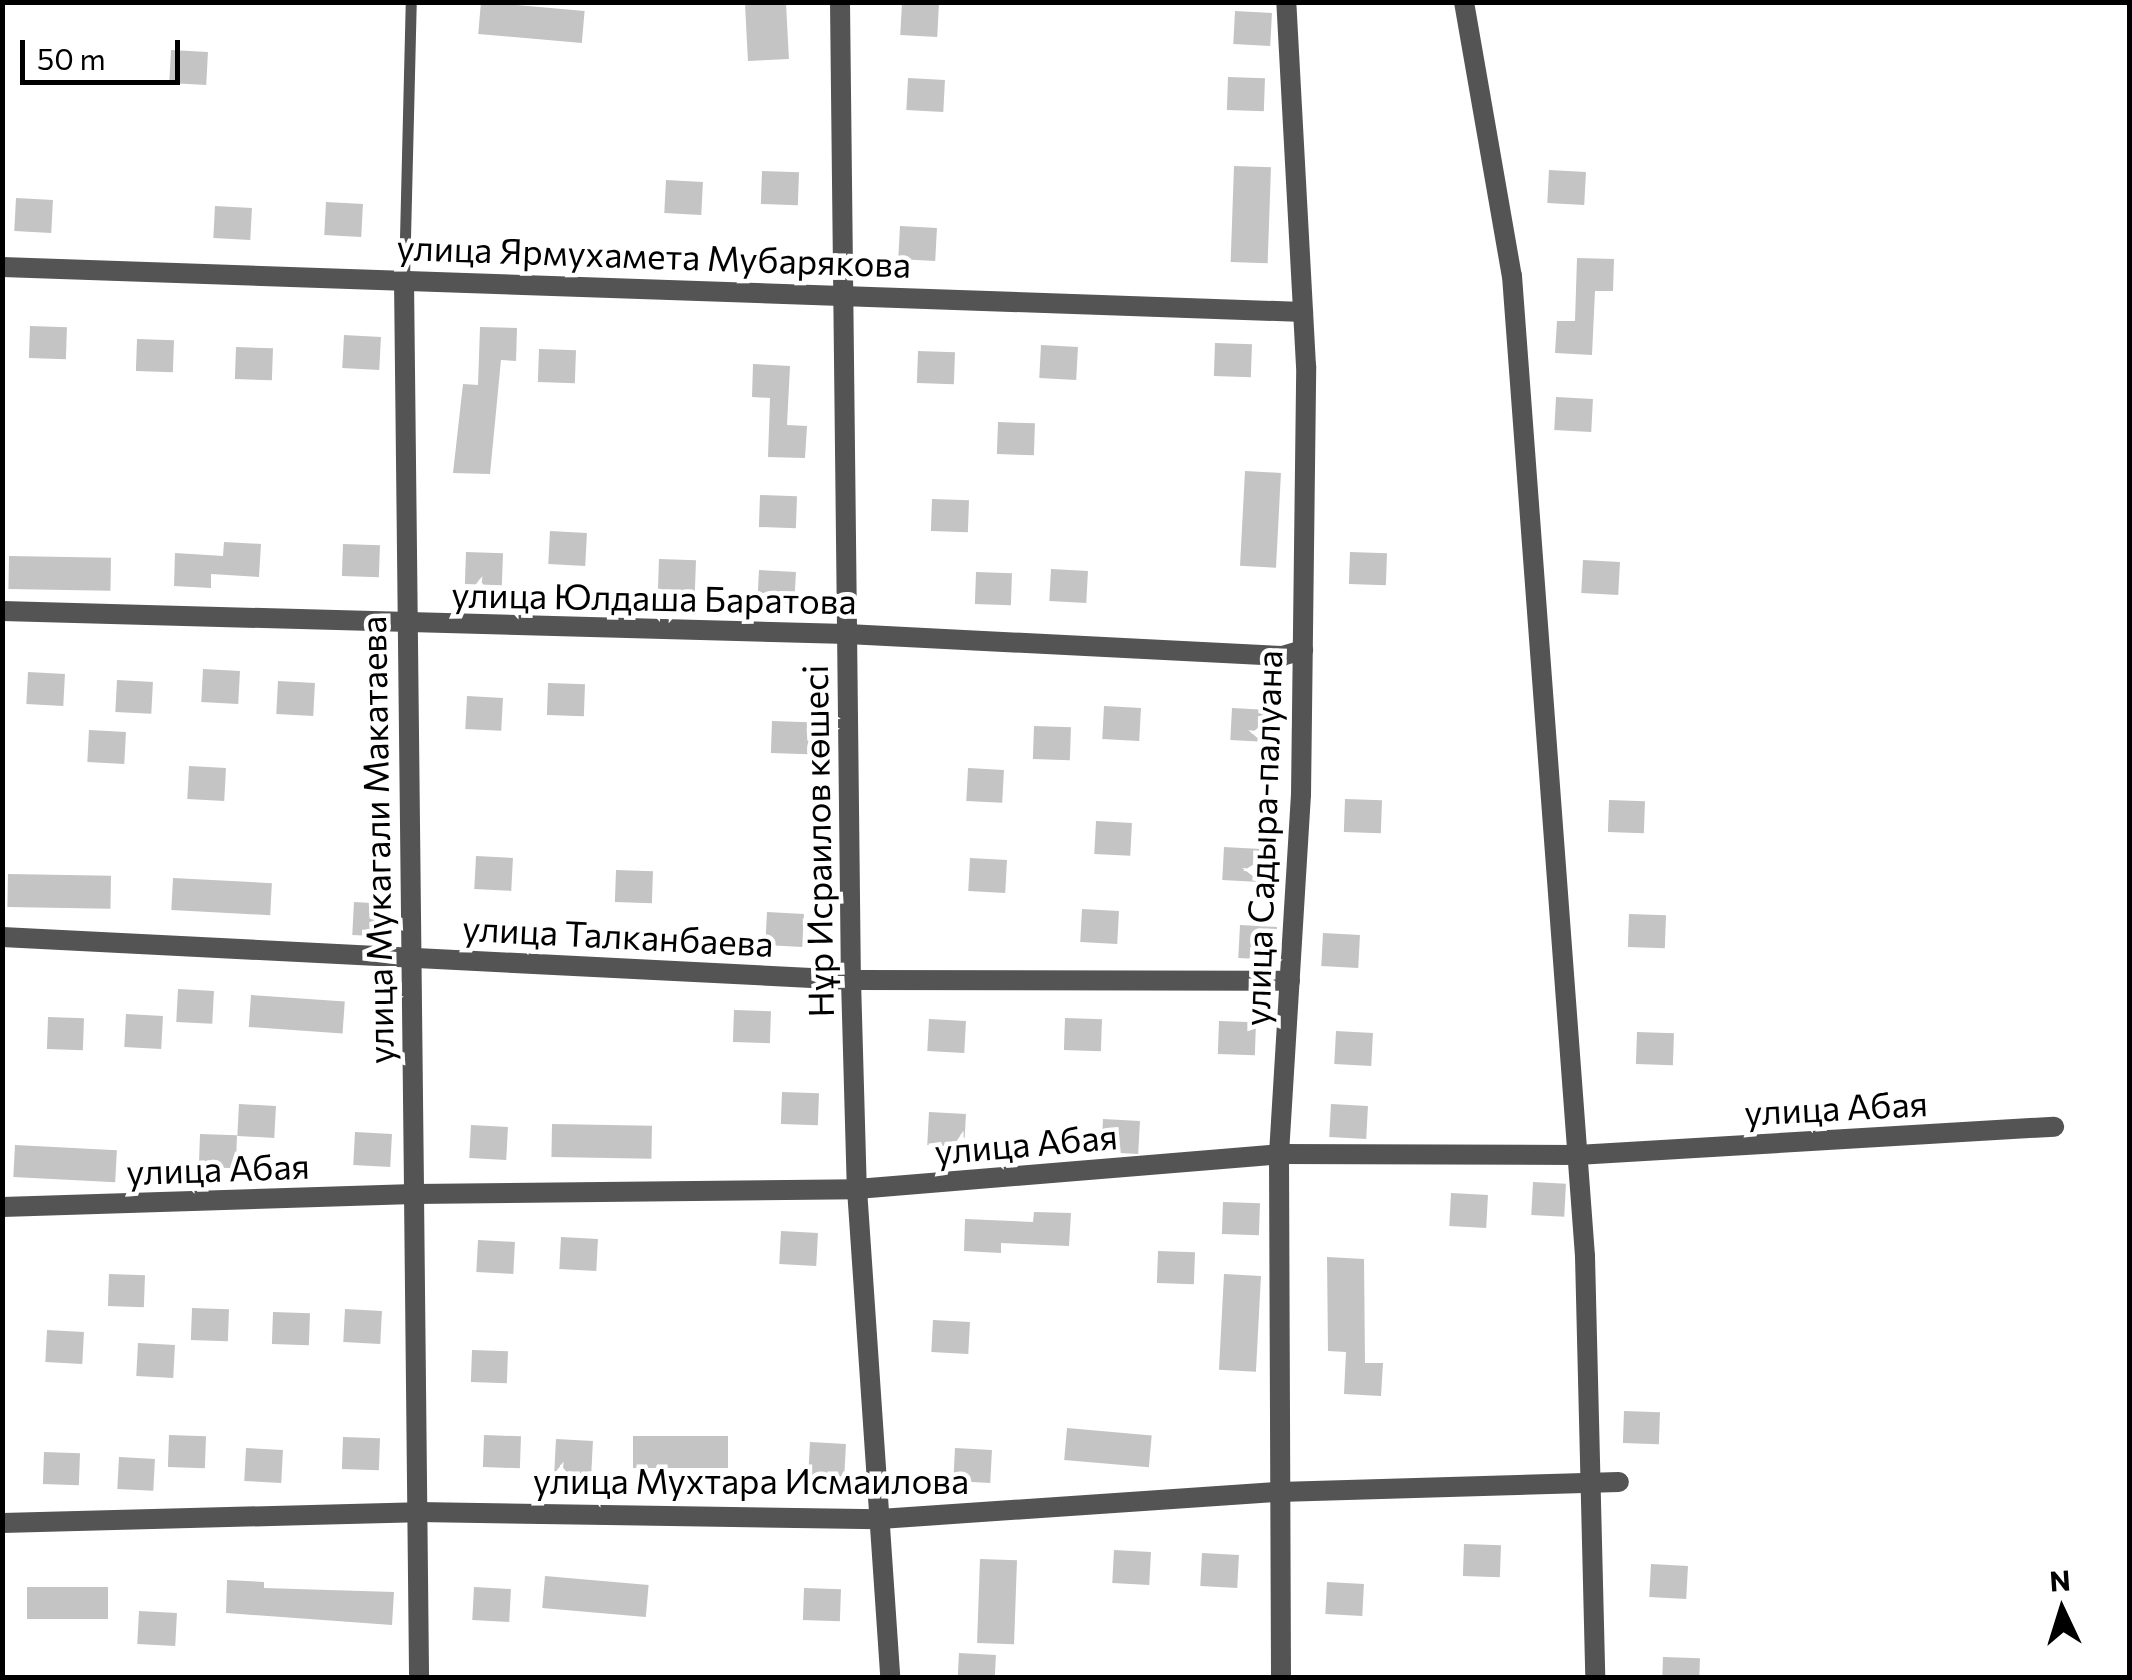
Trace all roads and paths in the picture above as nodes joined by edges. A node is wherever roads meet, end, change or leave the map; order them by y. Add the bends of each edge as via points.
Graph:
1 (411, 2) edge
2 (840, 2) edge
3 (1286, 2) edge
4 (1464, 2) edge
5 (2, 267) edge
6 (404, 280) junction
7 (847, 293) junction
8 (1303, 312) junction
9 (2, 611) edge
10 (406, 623) junction
11 (847, 634) junction
12 (1303, 650) junction
13 (2, 937) edge
14 (408, 956) junction
15 (851, 980) junction
16 (1290, 980) junction
17 (2054, 1127) dead end
18 (1278, 1154) junction
19 (1577, 1155) junction
20 (857, 1189) junction
21 (414, 1194) junction
22 (2, 1207) edge
23 (1619, 1482) dead end
24 (1587, 1483) junction
25 (1279, 1492) junction
26 (416, 1512) junction
27 (880, 1520) junction
28 (2, 1523) edge
29 (418, 1678) edge
30 (890, 1678) edge
31 (1281, 1678) edge
32 (1595, 1678) edge

1 - 6 lane, улица Мукагали Макатаева
2 - 7 street, Нұр Исраилов көшесі
3 - 8 street, улица Садыра-палуана
4 - 19 street via 1512,276
5 - 6 street, улица Ярмухамета Мубарякова
6 - 7 street, улица Ярмухамета Мубарякова
6 - 10 street, улица Мукагали Макатаева
7 - 8 street, улица Ярмухамета Мубарякова
7 - 11 street, Нұр Исраилов көшесі
8 - 12 street, улица Садыра-палуана
9 - 10 street, улица Юлдаша Баратова
10 - 11 street, улица Юлдаша Баратова
10 - 14 street, улица Мукагали Макатаева
11 - 12 street, улица Юлдаша Баратова via 1282,656
11 - 15 street, Нұр Исраилов көшесі
12 - 16 street, улица Садыра-палуана
13 - 14 street, улица Талканбаева
14 - 15 street, улица Талканбаева
14 - 21 street, улица Мукагали Макатаева
15 - 16 street, улица Талканбаева
15 - 20 street, Нұр Исраилов көшесі
16 - 18 street, улица Садыра-палуана
17 - 19 street, улица Абая
18 - 19 street, улица Абая
18 - 20 street, улица Абая
18 - 25 street, улица Садыра-палуана
19 - 24 street
20 - 21 street, улица Абая
20 - 27 street, Нұр Исраилов көшесі
21 - 22 street, улица Абая
21 - 26 street, улица Мукагали Макатаева
23 - 24 street, улица Мухтара Исмаилова
24 - 25 street, улица Мухтара Исмаилова
24 - 32 street
25 - 27 street, улица Мухтара Исмаилова
25 - 31 street, улица Садыра-палуана
26 - 27 street, улица Мухтара Исмаилова
26 - 28 street, улица Мухтара Исмаилова
26 - 29 street, улица Мукагали Макатаева
27 - 30 street, Нұр Исраилов көшесі

